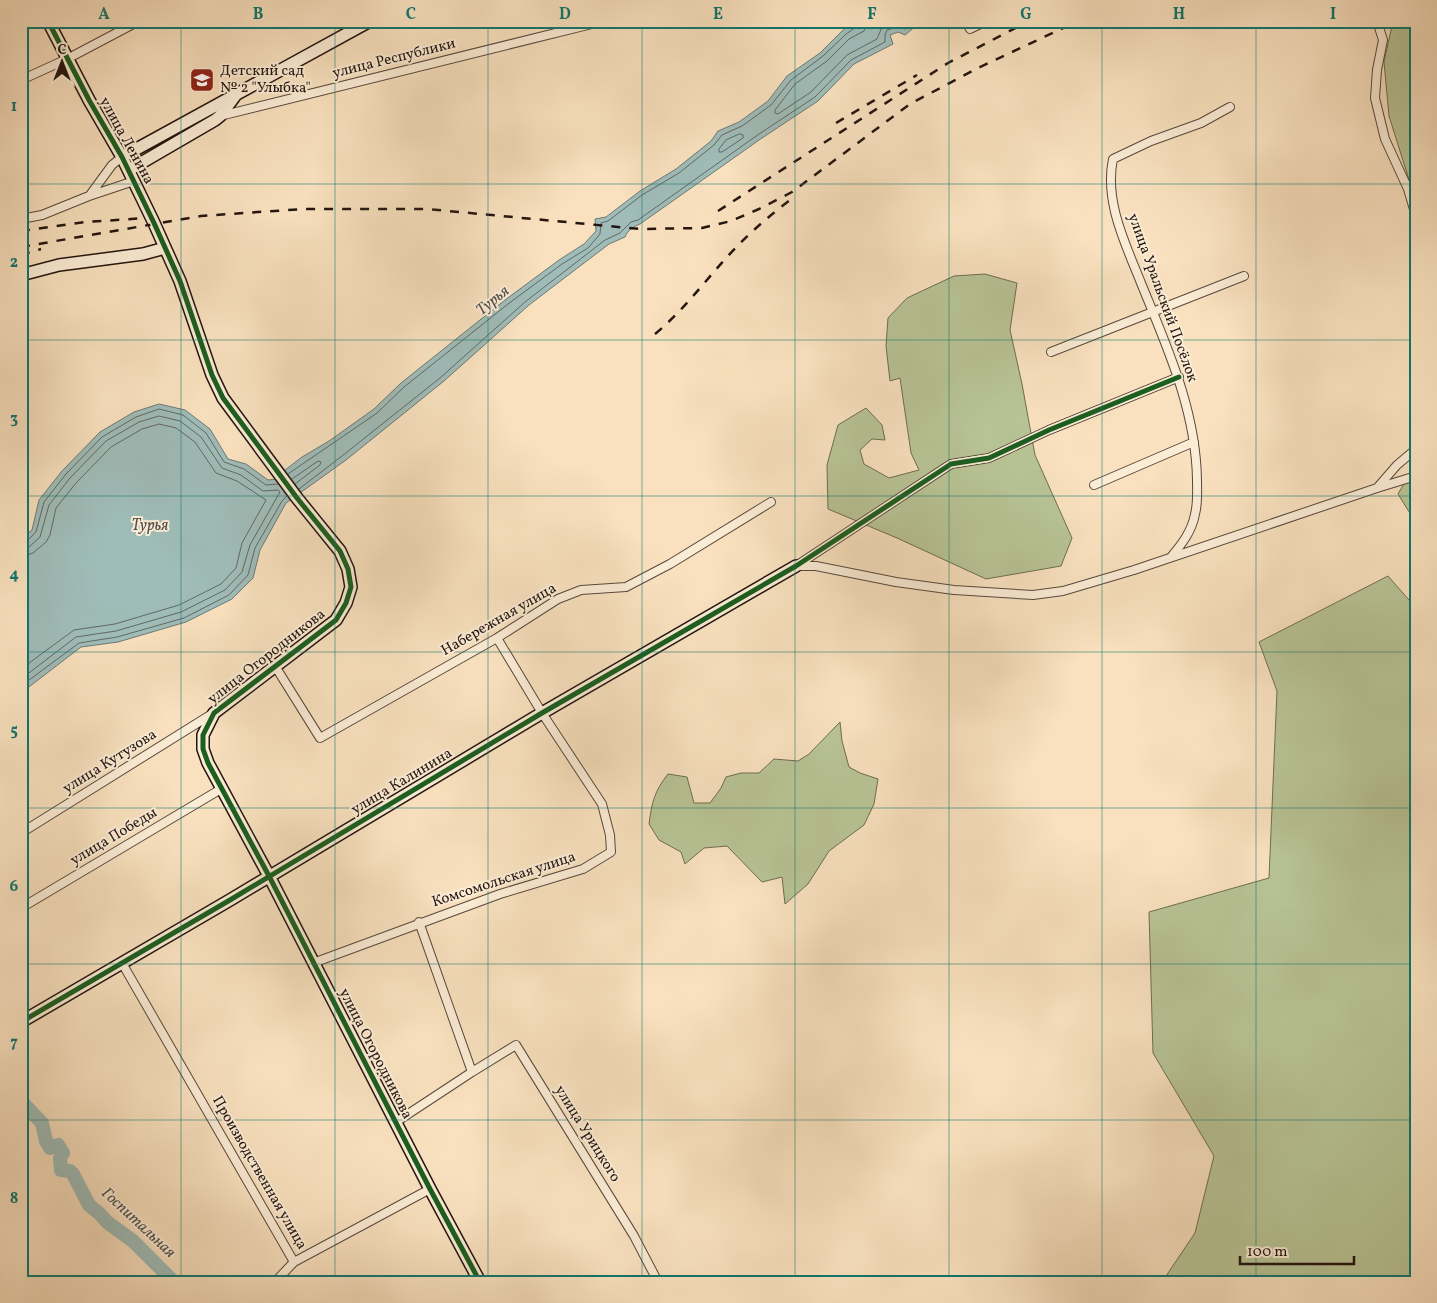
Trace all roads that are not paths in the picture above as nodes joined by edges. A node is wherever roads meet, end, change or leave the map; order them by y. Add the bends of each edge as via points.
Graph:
1 (48, 21) edge
2 (139, 21) edge
3 (370, 21) edge
4 (604, 21) edge
5 (987, 21) edge
6 (1377, 21) edge
7 (968, 25) edge
8 (67, 59) junction
9 (21, 80) edge
10 (238, 92) junction
11 (1230, 107) dead end
12 (220, 116) junction
13 (122, 157) junction
14 (129, 170) junction
15 (134, 181) junction
16 (89, 196) junction
17 (1416, 216) edge
18 (21, 219) edge
19 (166, 248) junction
20 (21, 275) edge
21 (1244, 276) dead end
22 (1153, 312) junction
23 (1051, 352) dead end
24 (1179, 377) junction
25 (1194, 442) junction
26 (1416, 449) edge
27 (1416, 476) edge
28 (1094, 486) dead end
29 (1377, 488) junction
30 (771, 502) dead end
31 (1170, 558) junction
32 (796, 566) junction
33 (497, 638) junction
34 (275, 666) junction
35 (214, 713) junction
36 (542, 713) junction
37 (221, 789) junction
38 (21, 833) edge
39 (269, 876) junction
40 (21, 908) edge
41 (420, 922) junction
42 (313, 962) junction
43 (122, 964) junction
44 (21, 1022) edge
45 (472, 1072) junction
46 (396, 1122) junction
47 (430, 1189) junction
48 (294, 1262) junction
49 (275, 1282) edge
50 (480, 1282) edge
51 (658, 1282) edge

1 - 8 street, улица Ленина
2 - 8 street
3 - 10 street
4 - 12 street, улица Республики
5 - 7 street
6 - 17 street via 1383,40 1375,98 1385,139 1408,189
8 - 9 street
8 - 13 street, улица Ленина
10 - 12 street
10 - 13 street
11 - 22 street, улица Уральский Посёлок via 1201,123 1113,159 1110,174 1121,233
12 - 14 street
13 - 14 street, улица Ленина
13 - 16 street
14 - 15 street, улица Ленина
15 - 16 street
15 - 19 street, улица Ленина
16 - 18 street via 42,215
19 - 20 street via 59,265
19 - 34 street, улица Огородникова via 223,398 340,551 348,569 351,587 336,620
21 - 22 street
22 - 23 street
22 - 24 street, улица Уральский Посёлок
24 - 25 street, улица Уральский Посёлок
24 - 32 street via 989,458 952,464
25 - 28 street
25 - 31 street, улица Уральский Посёлок via 1196,514 1182,544
26 - 29 street
27 - 29 street
29 - 31 street
30 - 33 street, Набережная улица via 626,587 581,590 558,599
31 - 32 street via 1064,591 1033,595 954,590 816,566
32 - 36 street, улица Калинина
33 - 34 street, Набережная улица via 320,738
33 - 36 street, Комсомольская улица
34 - 35 street, улица Огородникова
35 - 37 street, улица Огородникова via 203,735 203,749
35 - 38 street, улица Кутузова
36 - 39 street, улица Калинина
36 - 41 street, Комсомольская улица via 602,804 612,852 583,869
37 - 39 street, улица Огородникова
37 - 40 street, улица Победы
39 - 42 street, улица Огородникова
39 - 43 street, улица Калинина
41 - 42 street, Комсомольская улица
41 - 45 street
42 - 46 street, улица Огородникова
43 - 44 street, улица Калинина
43 - 48 street, Производственная улица
45 - 46 street, улица Урицкого
45 - 51 street, улица Урицкого via 516,1046 634,1236
46 - 47 street, улица Огородникова
47 - 48 street, Производственная улица
47 - 50 street, улица Огородникова
48 - 49 street

